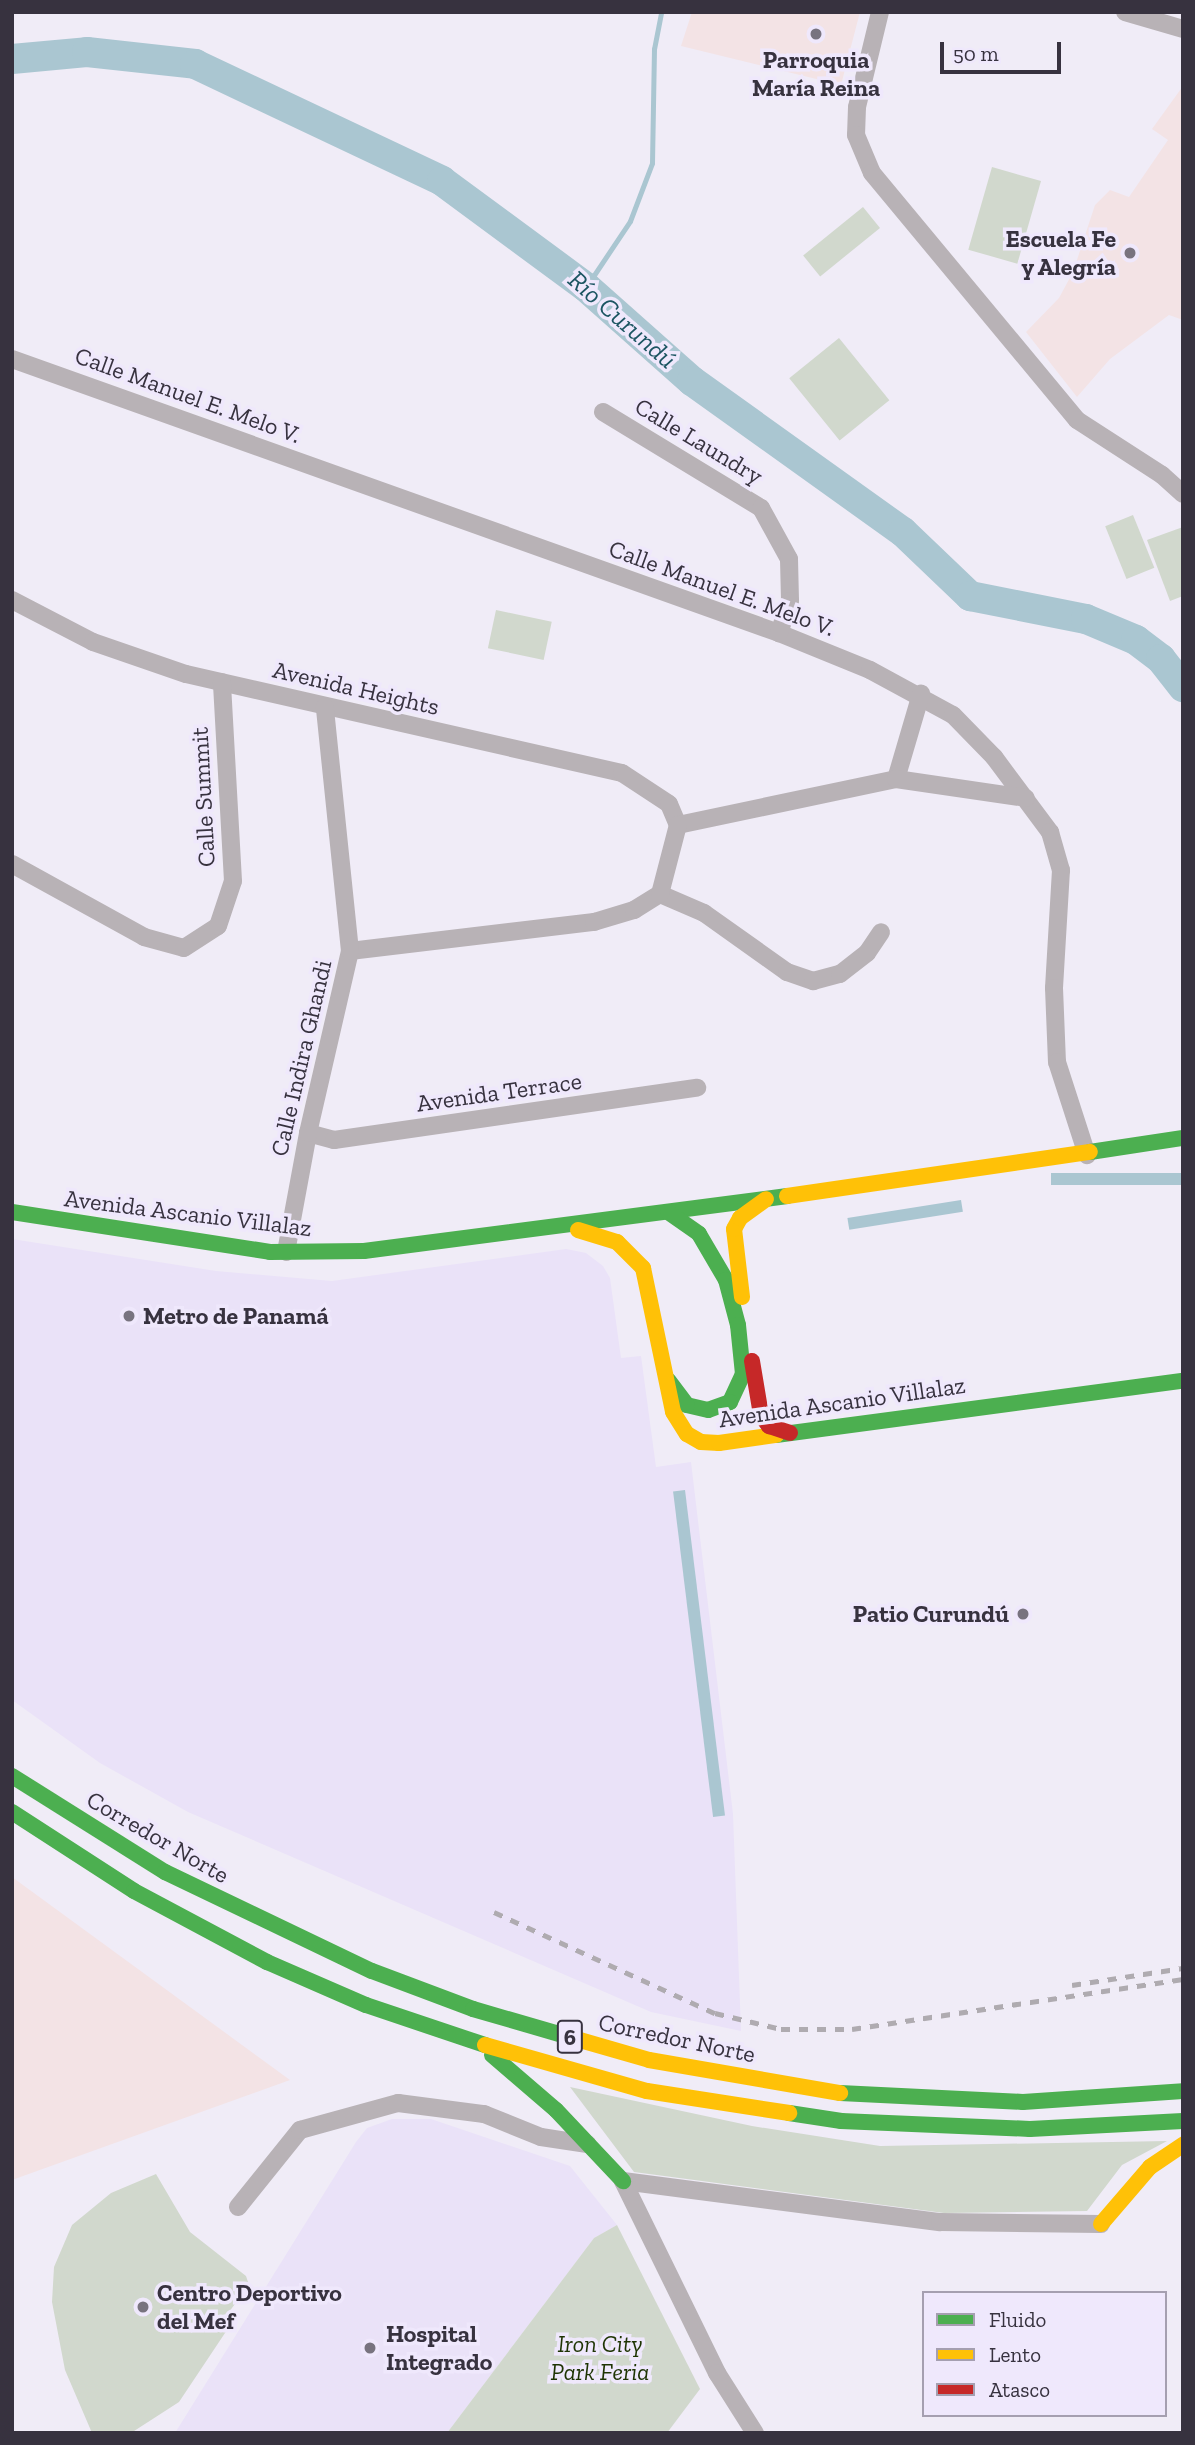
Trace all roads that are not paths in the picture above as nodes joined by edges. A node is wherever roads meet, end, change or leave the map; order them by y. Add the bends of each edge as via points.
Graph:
1 (880, 12) edge
2 (1125, 12) edge
3 (1183, 29) edge
4 (12, 359) edge
5 (603, 412) dead end
6 (1183, 494) edge
7 (12, 600) edge
8 (779, 633) junction
9 (222, 682) junction
10 (920, 694) junction
11 (325, 707) junction
12 (896, 779) junction
13 (1026, 798) junction
14 (678, 825) junction
15 (12, 864) edge
16 (660, 894) junction
17 (881, 932) dead end
18 (350, 951) junction
19 (697, 1088) dead end
20 (308, 1133) junction
21 (1183, 1138) edge
22 (1087, 1155) junction
23 (770, 1196) junction
24 (668, 1212) junction
25 (12, 1213) edge
26 (567, 1228) junction
27 (286, 1252) junction
28 (664, 1373) junction
29 (1183, 1381) edge
30 (790, 1433) junction
31 (12, 1776) edge
32 (12, 1812) edge
33 (481, 2046) junction
34 (1183, 2091) edge
35 (1183, 2120) edge
36 (591, 2144) junction
37 (1183, 2145) edge
38 (623, 2181) junction
39 (238, 2207) dead end
40 (1101, 2224) joint
41 (755, 2433) edge

1 - 6 street via 857,107 856,135 872,173 1043,384 1082,425 1162,475
2 - 3 street
4 - 8 street, Calle Manuel E. Melo V.
5 - 8 street, Calle Laundry via 761,508 789,559 790,601
7 - 9 street, Avenida Heights via 93,642
8 - 10 street, Calle Manuel E. Melo V.
9 - 11 street, Avenida Heights
9 - 15 street, Calle Summit via 233,881 218,926 184,947 144,937
10 - 12 street
10 - 13 street, Calle Manuel E. Melo V. via 953,715
11 - 14 street, Avenida Heights via 622,774 669,804
11 - 18 street, Calle Indira Ghandi
12 - 13 street
12 - 14 street
13 - 22 street, Calle Manuel E. Melo V. via 1050,832 1061,870 1054,988 1057,1062
14 - 16 street
16 - 17 street via 704,913 787,972 813,981 840,974 867,953
16 - 18 street via 634,910 593,922
18 - 20 street, Calle Indira Ghandi
19 - 20 street, Avenida Terrace via 334,1140
20 - 27 street, Calle Indira Ghandi
21 - 22 main road, Avenida Ascanio Villalaz
22 - 23 main road, Avenida Ascanio Villalaz
23 - 24 main road, Avenida Ascanio Villalaz
23 - 30 main road via 737,1221 734,1244 760,1411 769,1426
24 - 26 main road, Avenida Ascanio Villalaz
24 - 28 main road via 699,1234 726,1280 736,1314 743,1374 730,1402 703,1411 683,1401
25 - 27 main road, Avenida Ascanio Villalaz
26 - 27 main road, Avenida Ascanio Villalaz via 364,1251
26 - 28 main road, Avenida Ascanio Villalaz via 610,1239 638,1261
28 - 30 main road, Avenida Ascanio Villalaz via 676,1418 695,1440 719,1443
29 - 30 main road, Avenida Ascanio Villalaz
31 - 34 main road, Corredor Norte / 6 via 165,1871 372,1971 473,2009 649,2060 840,2093 925,2099 1023,2102
32 - 33 main road, 6 via 134,1891 267,1962 366,2005
33 - 35 main road, 6 via 647,2091 841,2121 1030,2129
33 - 36 main road
36 - 38 main road
36 - 39 street via 541,2137 484,2114 398,2103 300,2130
37 - 40 main road via 1150,2167
38 - 40 street via 940,2222
38 - 41 street via 717,2373

